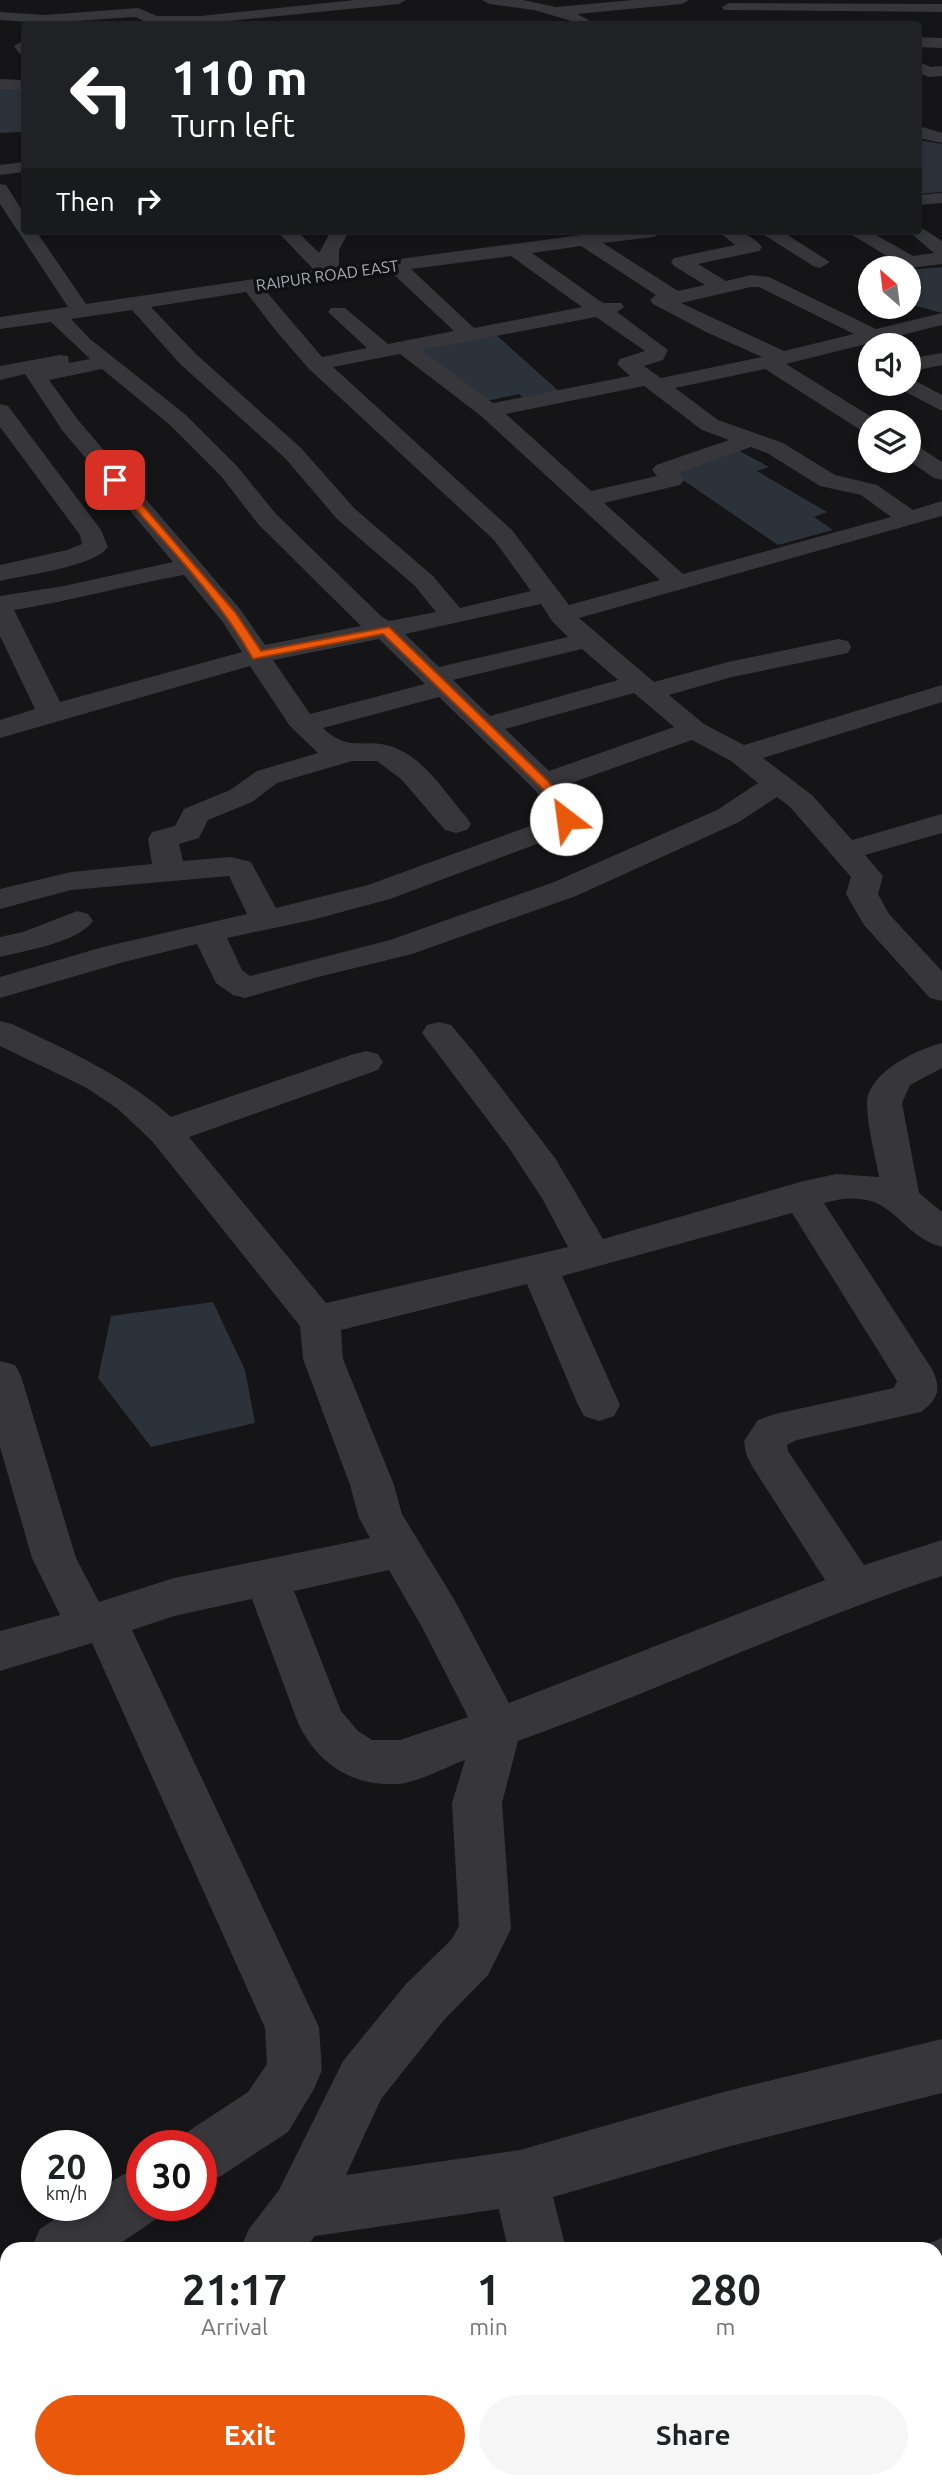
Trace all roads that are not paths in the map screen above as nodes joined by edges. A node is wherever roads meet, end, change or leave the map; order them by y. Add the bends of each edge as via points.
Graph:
1 (32, 0) edge
2 (250, 0) edge
3 (399, 0) edge
4 (489, 0) edge
5 (576, 0) edge
6 (540, 3) edge
7 (724, 4) edge
8 (680, 7) edge
9 (800, 7) junction
10 (942, 8) edge
11 (559, 11) junction
12 (263, 13) junction
13 (0, 16) edge
14 (37, 18) junction
15 (152, 21) edge
16 (161, 21) edge
17 (241, 21) edge
18 (513, 21) dead end
19 (585, 21) edge
20 (608, 21) edge
21 (750, 21) edge
22 (807, 21) edge
23 (922, 42) edge
24 (942, 43) edge
25 (922, 68) edge
26 (942, 71) edge
27 (0, 84) edge
28 (21, 85) edge
29 (922, 132) edge
30 (942, 138) edge
31 (21, 167) edge
32 (0, 170) edge
33 (9, 197) edge
34 (942, 198) edge
35 (922, 200) edge
36 (21, 220) edge
37 (30, 235) edge
38 (290, 235) edge
39 (338, 235) edge
40 (558, 235) edge
41 (626, 235) edge
42 (733, 235) edge
43 (774, 235) edge
44 (862, 235) edge
45 (922, 235) edge
46 (577, 242) junction
47 (515, 250) junction
48 (942, 250) edge
49 (942, 258) edge
50 (820, 262) dead end
51 (396, 266) junction
52 (329, 274) junction
53 (252, 286) junction
54 (722, 287) junction
55 (668, 299) junction
56 (137, 303) junction
57 (599, 310) junction
58 (81, 311) junction
59 (338, 312) dead end
60 (56, 315) junction
61 (942, 319) edge
62 (0, 323) edge
63 (869, 333) edge
64 (887, 333) edge
65 (470, 335) junction
66 (858, 341) edge
67 (845, 344) junction
68 (394, 350) junction
69 (858, 351) edge
70 (102, 358) junction
71 (942, 359) edge
72 (775, 360) junction
73 (921, 363) edge
74 (317, 364) junction
75 (0, 373) edge
76 (651, 382) junction
77 (921, 392) edge
78 (942, 404) edge
79 (0, 411) edge
80 (489, 411) junction
81 (858, 418) edge
82 (753, 439) junction
83 (921, 458) edge
84 (942, 472) edge
85 (584, 500) junction
86 (942, 508) edge
87 (910, 519) junction
88 (189, 567) junction
89 (0, 573) edge
90 (677, 582) junction
91 (553, 605) junction
92 (0, 606) edge
93 (454, 617) junction
94 (385, 630) junction
95 (588, 640) junction
96 (838, 647) dead end
97 (257, 656) junction
98 (440, 682) junction
99 (644, 688) junction
100 (942, 693) edge
101 (51, 712) junction
102 (305, 724) junction
103 (485, 726) junction
104 (0, 729) edge
105 (694, 730) junction
106 (349, 753) junction
107 (741, 755) junction
108 (544, 783) junction
109 (778, 783) junction
110 (456, 824) dead end
111 (942, 824) edge
112 (846, 851) junction
113 (169, 871) junction
114 (0, 898) edge
115 (267, 920) junction
116 (77, 921) dead end
117 (208, 932) junction
118 (0, 947) edge
119 (928, 953) edge
120 (0, 988) edge
121 (942, 991) edge
122 (0, 1032) edge
123 (439, 1033) dead end
124 (942, 1054) edge
125 (366, 1062) dead end
126 (165, 1132) junction
127 (800, 1195) junction
128 (901, 1197) junction
129 (942, 1234) edge
130 (592, 1255) junction
131 (540, 1269) junction
132 (320, 1322) junction
133 (0, 1376) edge
134 (599, 1405) dead end
135 (400, 1550) junction
136 (942, 1558) edge
137 (266, 1577) junction
138 (855, 1588) junction
139 (96, 1622) junction
140 (0, 1651) edge
141 (498, 1728) junction
142 (942, 2066) edge
143 (217, 2145) edge
144 (520, 2178) junction
145 (126, 2206) edge
146 (284, 2229) edge
147 (71, 2242) edge
148 (535, 2242) edge

1 - 14 street
2 - 12 street
3 - 12 street
4 - 6 street
5 - 6 street
6 - 11 street
6 - 18 street
7 - 9 street
7 - 21 street
8 - 11 street
8 - 20 street
9 - 10 street
9 - 22 street
11 - 19 street
12 - 17 street
13 - 14 street
14 - 15 street via 138,12
16 - 17 street via 178,15
23 - 24 street
25 - 26 street
27 - 28 street
29 - 30 street
31 - 32 street
33 - 36 street
34 - 35 street
37 - 58 street
38 - 52 street
39 - 52 street via 329,250
40 - 46 street
41 - 46 street, RAIPUR ROAD EAST
42 - 54 street via 752,247 681,262
43 - 50 street
44 - 49 street via 910,261
45 - 48 street
46 - 47 street, RAIPUR ROAD EAST
46 - 55 street
47 - 51 street, RAIPUR ROAD EAST
47 - 57 street
51 - 52 street, RAIPUR ROAD EAST
51 - 65 street
52 - 53 street, RAIPUR ROAD EAST
53 - 56 street, RAIPUR ROAD EAST
53 - 74 street
54 - 55 street
54 - 63 street via 762,281
55 - 57 street
55 - 72 street
56 - 58 street, RAIPUR ROAD EAST
56 - 93 street via 188,359 293,453 346,514 424,580
57 - 65 street
57 - 76 street via 657,350 655,355 628,364
58 - 60 street, RAIPUR ROAD EAST
59 - 68 street
60 - 62 street, RAIPUR ROAD EAST
60 - 70 street
61 - 64 street
65 - 68 street
66 - 67 street
67 - 69 street
67 - 72 street
68 - 74 street
68 - 80 street
70 - 75 street
70 - 88 street via 35,376 70,425
70 - 94 street via 178,420 321,574
71 - 73 street
72 - 76 street
72 - 81 street
74 - 91 street via 503,536
76 - 80 street
76 - 82 street via 710,425
77 - 78 street
79 - 89 street via 92,536 95,547
80 - 85 street
82 - 85 street via 664,470 672,480
82 - 87 street via 828,481 869,490
83 - 84 street
85 - 90 street
86 - 87 street
87 - 90 street
88 - 92 street
88 - 97 street via 231,615
90 - 91 street
91 - 93 street
91 - 95 street
92 - 101 street
93 - 94 street
94 - 97 street
94 - 98 street
95 - 98 street
95 - 99 street
96 - 99 street
97 - 101 street
97 - 102 street
98 - 102 street
98 - 103 street
99 - 103 street
99 - 105 street
100 - 107 street
101 - 104 street
102 - 106 street via 331,749
103 - 108 street
105 - 107 street
105 - 108 street
106 - 110 street via 384,753 398,760
106 - 113 street via 267,777 241,796 195,814 188,832 163,839
107 - 109 street
108 - 115 street via 566,809 566,819 555,827 379,892
109 - 112 street via 801,801
109 - 117 street via 728,816 565,889 400,947 245,988 228,976
111 - 112 street
112 - 119 street via 867,876 862,894 875,918
113 - 114 street via 71,881
113 - 115 street via 221,866 240,869
115 - 117 street
116 - 118 street
117 - 120 street
119 - 121 street
122 - 126 street via 97,1079 131,1101
123 - 130 street via 494,1100 570,1210
124 - 128 street via 896,1078 884,1103
125 - 126 street
126 - 132 street
127 - 128 street via 870,1186
127 - 130 street
127 - 138 street via 917,1380 918,1392 906,1401 790,1425 765,1441 767,1454
128 - 129 street
130 - 131 street
131 - 132 street via 337,1314
131 - 134 street
132 - 135 street via 323,1359 381,1518
133 - 139 street via 54,1558
135 - 137 street
135 - 141 street
136 - 138 street
137 - 139 street via 174,1597
137 - 141 street via 322,1723 341,1746 365,1761 400,1762
138 - 141 street
139 - 140 street
139 - 143 street via 292,2027 295,2070 268,2112
141 - 146 street via 477,1803 485,1929 470,1957 425,2002 362,2080
142 - 144 street via 727,2119
144 - 146 street
144 - 148 street
145 - 147 street

